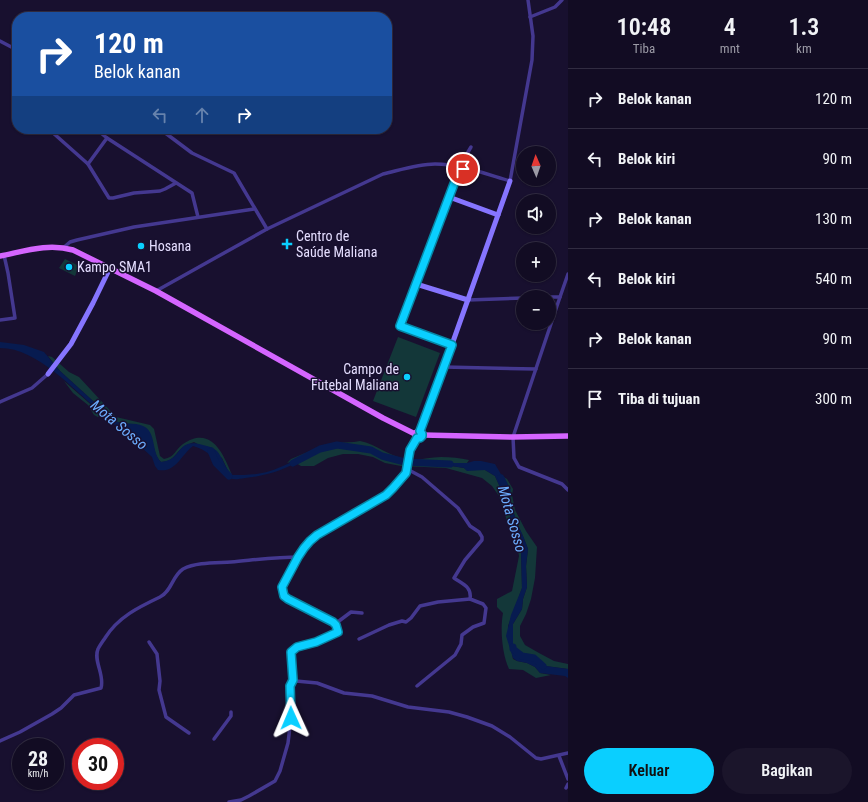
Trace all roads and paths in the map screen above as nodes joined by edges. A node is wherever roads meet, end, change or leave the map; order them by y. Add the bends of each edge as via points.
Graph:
1 (528, 0) edge
2 (562, 0) edge
3 (530, 17) junction
4 (0, 41) edge
5 (12, 47) edge
6 (54, 134) edge
7 (102, 134) edge
8 (167, 134) edge
9 (107, 138) junction
10 (470, 147) dead end
11 (88, 164) junction
12 (462, 168) junction
13 (510, 180) junction
14 (176, 182) junction
15 (449, 197) junction
16 (254, 209) junction
17 (498, 215) junction
18 (198, 217) junction
19 (267, 229) junction
20 (63, 248) junction
21 (2, 255) edge
22 (110, 268) junction
23 (568, 274) edge
24 (416, 284) junction
25 (156, 291) junction
26 (556, 297) edge
27 (560, 297) junction
28 (516, 298) edge
29 (468, 300) junction
30 (0, 320) edge
31 (400, 326) joint
32 (452, 345) junction
33 (444, 367) junction
34 (536, 369) junction
35 (48, 374) joint
36 (0, 402) edge
37 (419, 434) junction
38 (568, 436) edge
39 (513, 437) junction
40 (407, 469) junction
41 (568, 490) edge
42 (298, 557) junction
43 (470, 599) junction
44 (362, 613) dead end
45 (335, 624) junction
46 (359, 639) dead end
47 (149, 642) dead end
48 (293, 680) junction
49 (416, 686) dead end
50 (231, 712) dead end
51 (189, 733) dead end
52 (214, 739) dead end
53 (0, 741) edge
54 (568, 753) edge
55 (559, 756) junction
56 (568, 779) edge
57 (229, 802) edge

1 - 3 street
2 - 3 street via 555,7
3 - 13 street via 533,36 532,60
4 - 5 street
6 - 11 street
7 - 9 street
8 - 16 street via 192,153 234,173
9 - 11 street
9 - 14 street
10 - 12 street
11 - 14 street via 109,198 165,189
12 - 13 street
12 - 15 street
12 - 19 street via 434,164 384,174
13 - 17 street
14 - 18 street via 192,193
15 - 17 street
15 - 24 street
16 - 18 street
16 - 19 street
17 - 29 street
18 - 20 street via 127,228 70,242
19 - 25 street
20 - 21 main road via 46,247
20 - 22 main road via 73,250
21 - 30 street via 8,273 15,318
22 - 25 main road
22 - 35 street via 71,344
23 - 27 street
24 - 29 street
24 - 31 street
25 - 37 main road via 383,418
26 - 27 street
27 - 34 street
28 - 29 street
29 - 32 street
31 - 32 street
32 - 33 street
33 - 34 street
33 - 37 street
34 - 39 street
35 - 36 street via 32,388
37 - 39 main road
37 - 40 street via 410,450
38 - 39 main road
39 - 41 street via 514,458 519,467 562,484
40 - 42 street via 386,495 317,535
40 - 43 street via 422,477 458,508 470,526 482,537 477,548 465,560 454,578 469,589
42 - 45 street via 282,587 284,596
42 - 53 street via 196,565 181,570 167,593 124,617 110,630 98,650 101,688 74,695 52,714
43 - 46 street via 420,606 406,622 389,625
43 - 49 street via 483,604 486,608 484,623 462,635 461,644 455,655
44 - 45 street via 351,612
45 - 48 street via 338,632 297,647 291,652
47 - 51 street via 156,654 159,690 166,717
48 - 55 street via 317,683 344,693 372,696 408,707 467,717 492,726 536,758 541,760
48 - 57 street via 290,686 291,718 288,743 277,778 249,796
50 - 52 street via 231,716
54 - 55 street
55 - 56 street

